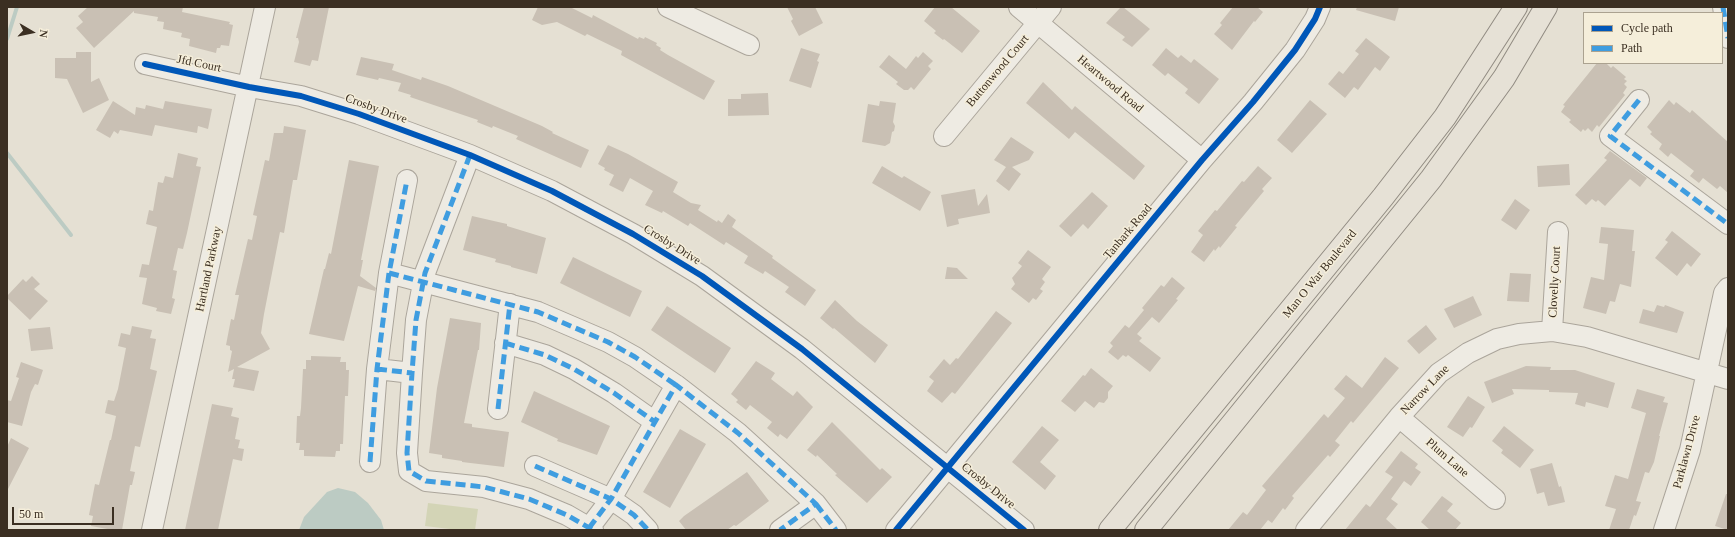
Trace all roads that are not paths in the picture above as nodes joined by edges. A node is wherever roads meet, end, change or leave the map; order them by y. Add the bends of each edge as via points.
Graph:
1 (265, 7) edge
2 (668, 7) edge
3 (1019, 7) edge
4 (1051, 7) edge
5 (1320, 7) edge
6 (1516, 7) edge
7 (1546, 7) edge
8 (1723, 7) edge
9 (1038, 23) junction
10 (1728, 38) edge
11 (749, 45) dead end
12 (145, 64) dead end
13 (249, 86) junction
14 (1639, 100) dead end
15 (944, 136) dead end
16 (470, 155) junction
17 (1202, 160) junction
18 (407, 180) dead end
19 (1728, 224) edge
20 (1558, 232) dead end
21 (389, 272) junction
22 (423, 281) junction
23 (1726, 290) edge
24 (510, 304) junction
25 (1552, 331) junction
26 (506, 343) junction
27 (377, 369) junction
28 (412, 373) junction
29 (1707, 373) junction
30 (1728, 378) edge
31 (676, 385) junction
32 (498, 409) dead end
33 (1400, 417) junction
34 (655, 422) junction
35 (370, 462) dead end
36 (535, 466) dead end
37 (947, 467) junction
38 (611, 499) junction
39 (1495, 499) dead end
40 (816, 504) junction
41 (591, 529) edge
42 (152, 530) edge
43 (648, 530) edge
44 (780, 530) edge
45 (836, 530) edge
46 (896, 530) edge
47 (1024, 530) edge
48 (1110, 530) edge
49 (1146, 530) edge
50 (1306, 530) edge
51 (1664, 530) edge

1 - 13 street, Hartland Parkway
2 - 11 street
3 - 9 street, Heartwood Road
4 - 9 street, Buttonwood Court
5 - 17 street, Tanbark Road via 1295,50
6 - 48 main road, Man O War Boulevard via 1445,117
7 - 49 main road via 1504,78 1431,179
8 - 10 street
9 - 15 street, Buttonwood Court
9 - 17 street, Heartwood Road
12 - 13 street, Jfd Court
13 - 16 street, Crosby Drive via 281,91 328,104
13 - 42 street, Hartland Parkway
14 - 19 street via 1610,136
16 - 22 street
16 - 37 street, Crosby Drive via 552,191 633,234 702,276 802,349
17 - 37 street, Tanbark Road
18 - 21 street
20 - 25 street, Clovelly Court
21 - 22 street
21 - 27 street
22 - 24 street
22 - 28 street via 416,320
23 - 29 street, Parklawn Drive
24 - 26 street
24 - 31 street via 538,312 608,342
25 - 29 street, Narrow Lane via 1587,337
25 - 33 street, Narrow Lane via 1497,339 1468,353 1439,373
26 - 32 street
26 - 34 street via 545,355 574,369
27 - 28 street
27 - 35 street
28 - 41 street via 409,471 426,481 484,487 529,499 567,515
29 - 30 street, Narrow Lane
29 - 51 street, Parklawn Drive via 1690,450
31 - 34 street
31 - 40 street via 738,433
33 - 39 street, Plum Lane
33 - 50 street, Narrow Lane
34 - 38 street
36 - 38 street
37 - 46 street, Tanbark Road
37 - 47 street, Crosby Drive
38 - 41 street
38 - 43 street via 634,515
40 - 44 street
40 - 45 street

